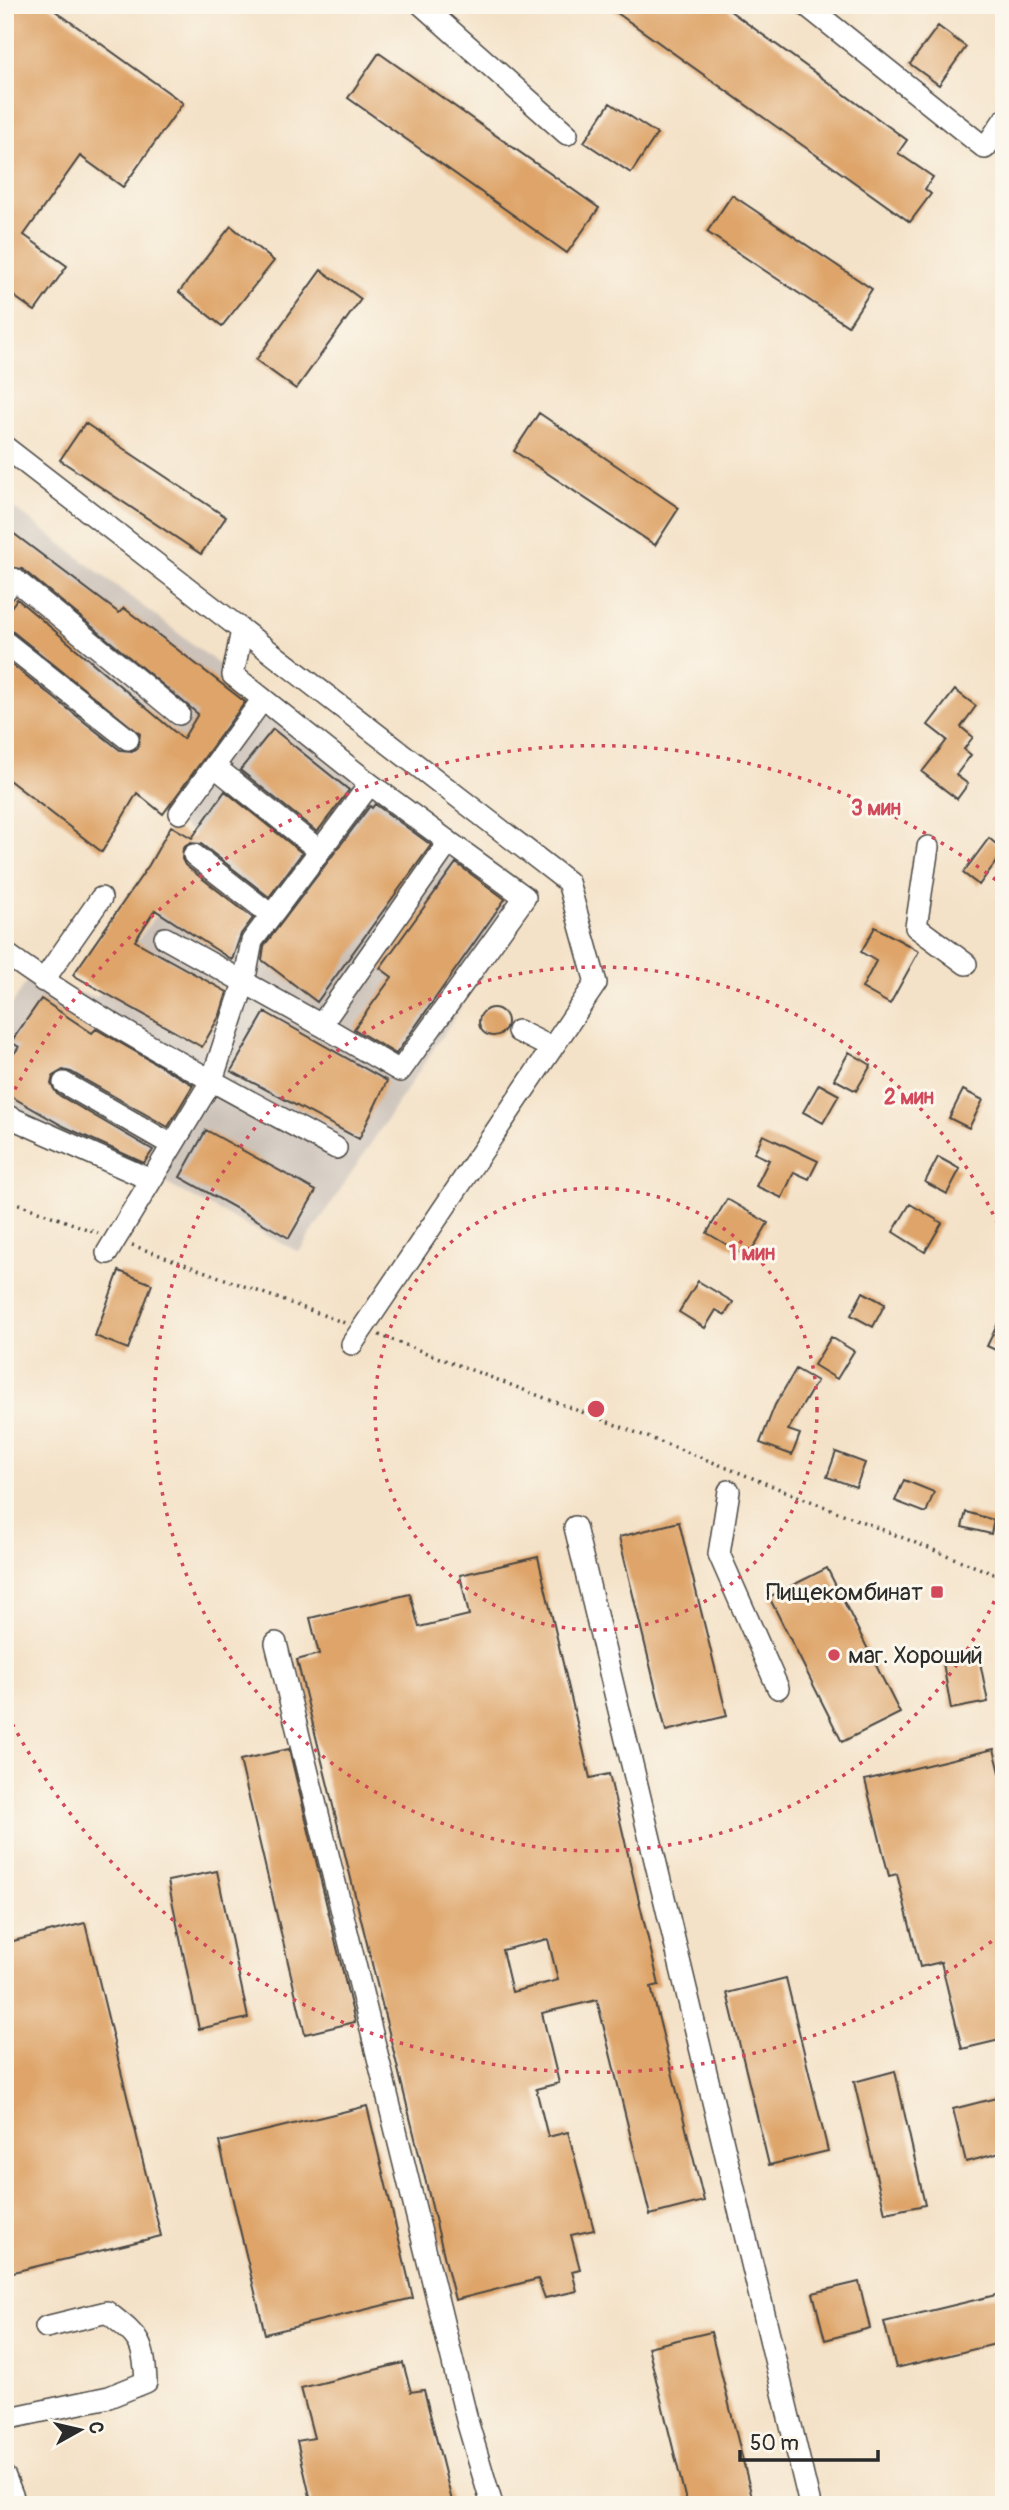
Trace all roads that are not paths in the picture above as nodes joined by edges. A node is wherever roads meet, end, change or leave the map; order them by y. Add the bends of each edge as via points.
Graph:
1 (422, 5) edge
2 (806, 5) edge
3 (1004, 120) edge
4 (567, 134) dead end
5 (5, 447) edge
6 (8, 581) edge
7 (242, 630) junction
8 (5, 642) edge
9 (263, 699) junction
10 (179, 714) dead end
11 (128, 739) dead end
12 (214, 766) junction
13 (370, 784) junction
14 (180, 813) dead end
15 (449, 842) junction
16 (928, 848) dead end
17 (320, 850) junction
18 (194, 855) dead end
19 (101, 898) dead end
20 (271, 915) junction
21 (165, 938) dead end
22 (5, 953) edge
23 (966, 964) dead end
24 (43, 981) junction
25 (244, 983) junction
26 (321, 1025) junction
27 (518, 1031) dead end
28 (552, 1048) junction
29 (212, 1080) junction
30 (64, 1083) dead end
31 (5, 1115) edge
32 (172, 1145) junction
33 (336, 1148) dead end
34 (151, 1180) junction
35 (111, 1246) road end
36 (357, 1337) road end
37 (729, 1491) dead end
38 (575, 1527) dead end
39 (276, 1643) dead end
40 (778, 1688) dead end
41 (46, 2327) dead end
42 (5, 2419) edge
43 (5, 2477) edge
44 (16, 2505) edge
45 (492, 2505) edge
46 (810, 2505) edge

1 - 4 street
2 - 3 street via 985,148
5 - 7 street
6 - 10 street
7 - 9 street via 233,675
7 - 28 street via 568,882 596,982
8 - 11 street
9 - 12 street
9 - 13 street
12 - 14 street
12 - 17 street
13 - 15 street
13 - 17 street
15 - 26 street
15 - 26 street via 525,897 400,1071
16 - 23 street via 916,928
17 - 20 street
18 - 20 street
19 - 24 street
20 - 25 street via 252,941
21 - 25 street
22 - 24 street
24 - 29 street
25 - 26 street
25 - 29 street
27 - 28 street
28 - 36 street
29 - 32 street
29 - 33 street
30 - 32 street
31 - 34 street
32 - 34 street
34 - 35 street
37 - 40 street via 719,1554
38 - 46 street
39 - 45 street via 468,2424
41 - 42 street via 107,2312 133,2330 145,2361 146,2382 109,2397
43 - 44 street

